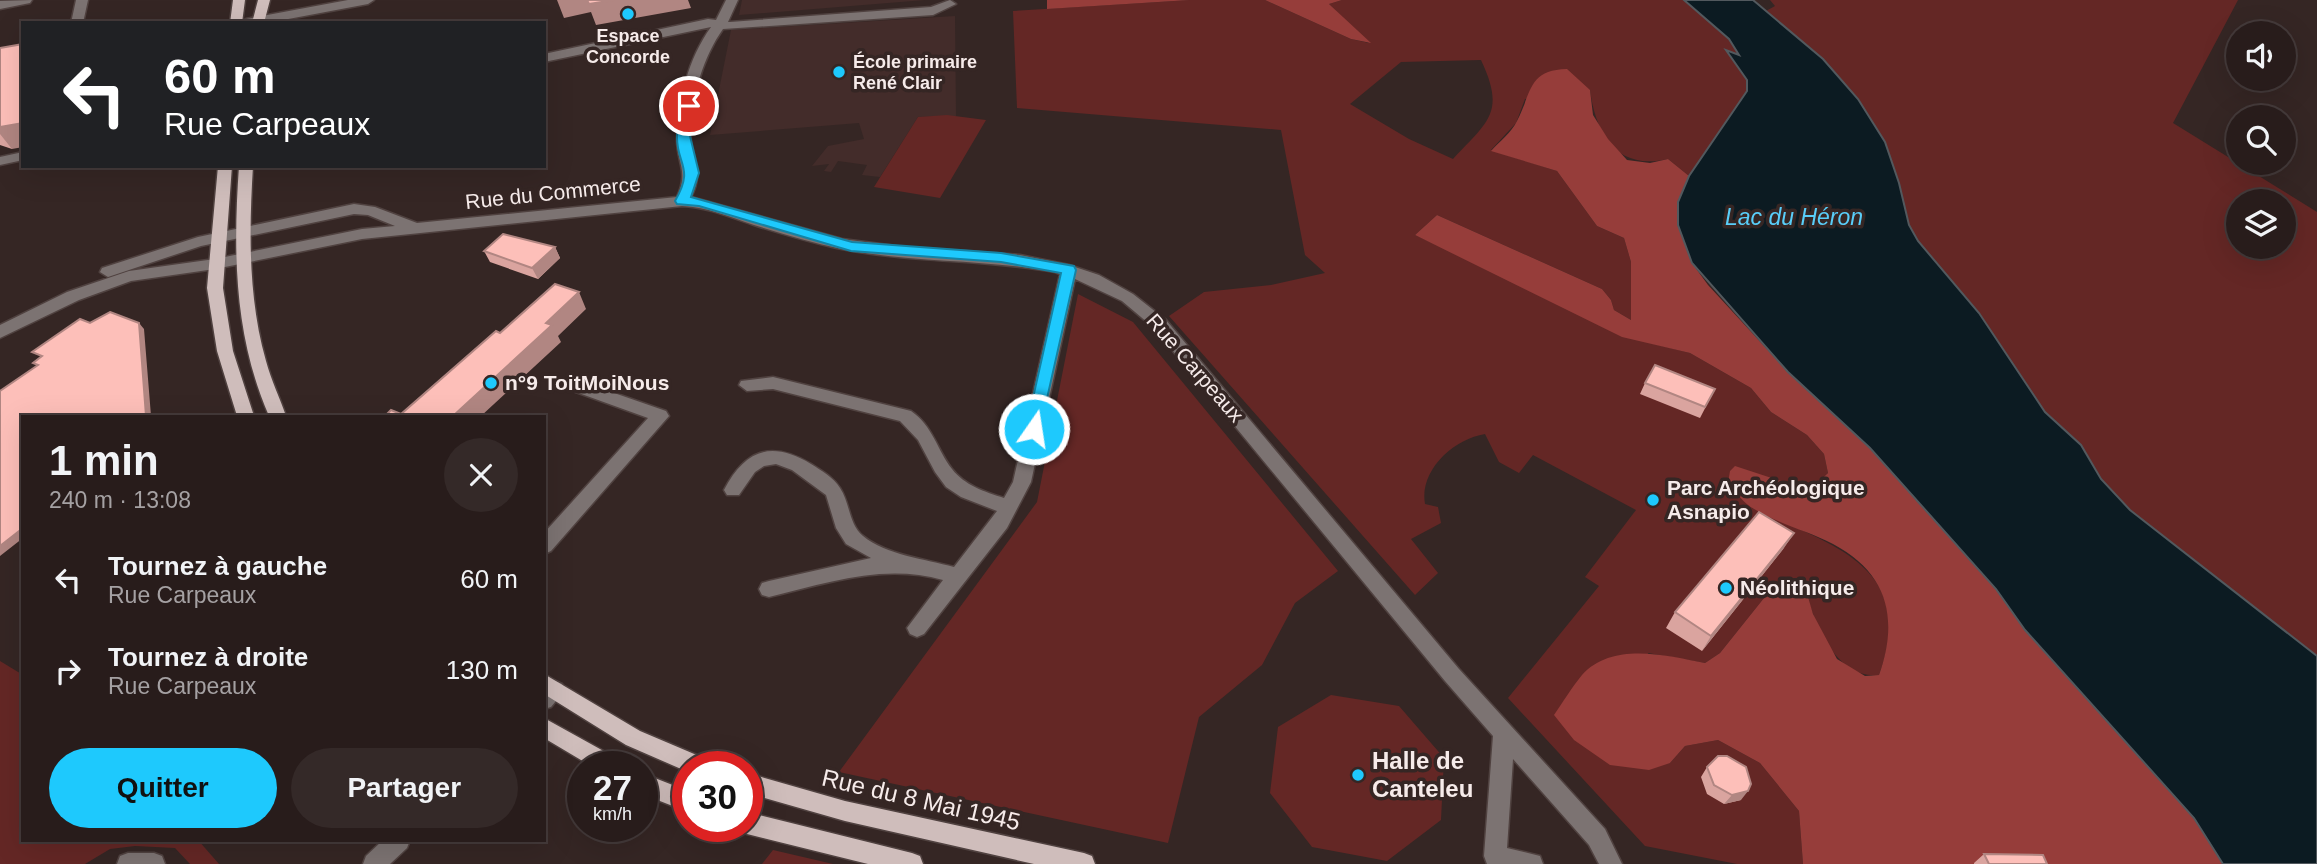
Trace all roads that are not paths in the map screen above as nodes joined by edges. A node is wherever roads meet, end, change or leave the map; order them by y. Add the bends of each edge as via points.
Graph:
1 (26, 0) edge
2 (82, 0) edge
3 (239, 0) edge
4 (264, 0) edge
5 (368, 0) edge
6 (732, 0) edge
7 (0, 5) edge
8 (950, 5) dead end
9 (77, 21) edge
10 (236, 21) edge
11 (254, 21) edge
12 (259, 21) edge
13 (719, 24) junction
14 (546, 58) edge
15 (225, 168) edge
16 (246, 168) edge
17 (682, 201) junction
18 (429, 227) junction
19 (242, 233) junction
20 (218, 239) junction
21 (242, 259) junction
22 (215, 264) junction
23 (1069, 270) junction
24 (25, 318) junction
25 (0, 332) edge
26 (568, 383) dead end
27 (747, 385) dead end
28 (246, 415) edge
29 (278, 415) edge
30 (733, 490) dead end
31 (1010, 508) junction
32 (546, 544) edge
33 (918, 566) junction
34 (957, 576) junction
35 (769, 589) dead end
36 (917, 628) dead end
37 (548, 691) edge
38 (546, 728) edge
39 (1504, 735) junction
40 (585, 751) edge
41 (672, 755) edge
42 (763, 788) edge
43 (763, 827) edge
44 (397, 842) edge
45 (128, 864) edge
46 (154, 864) edge
47 (374, 864) edge
48 (912, 864) edge
49 (1084, 864) edge
50 (1532, 864) edge
51 (1611, 864) edge

1 - 7 street
2 - 9 street
3 - 10 main road
4 - 11 main road
5 - 12 street
6 - 13 street
8 - 13 street via 933,11
13 - 14 street
13 - 17 street via 698,60 683,136 693,173
15 - 20 main road
16 - 19 main road
17 - 18 street, Rue du Commerce
17 - 23 street, Rue Carpeaux via 700,202 851,246 1001,257
18 - 19 street, Rue du Commerce via 395,222 377,211 362,209
18 - 21 street, Rue du Commerce via 362,234
19 - 20 street, Rue du Commerce
19 - 21 main road
20 - 22 main road
20 - 24 street, Rue du Commerce via 107,272
21 - 22 street, Rue du Commerce
21 - 29 main road via 262,377
22 - 24 street, Rue du Commerce via 117,279
22 - 28 main road via 225,351
23 - 31 street via 1022,482
23 - 39 street, Rue Carpeaux via 1125,295 1160,324
24 - 25 street
26 - 32 street via 660,416
27 - 31 street via 773,383 905,415 916,423 951,481
30 - 33 street via 746,469 761,458 787,459 830,487 852,538
31 - 34 street
33 - 34 street
33 - 35 street via 849,571
34 - 36 street
37 - 41 main road
38 - 40 main road
39 - 50 street via 1495,856
39 - 51 street, Rue Carpeaux via 1597,837
42 - 49 main road, Rue du 8 Mai 1945 via 845,811
43 - 48 main road
44 - 47 street
45 - 46 street

